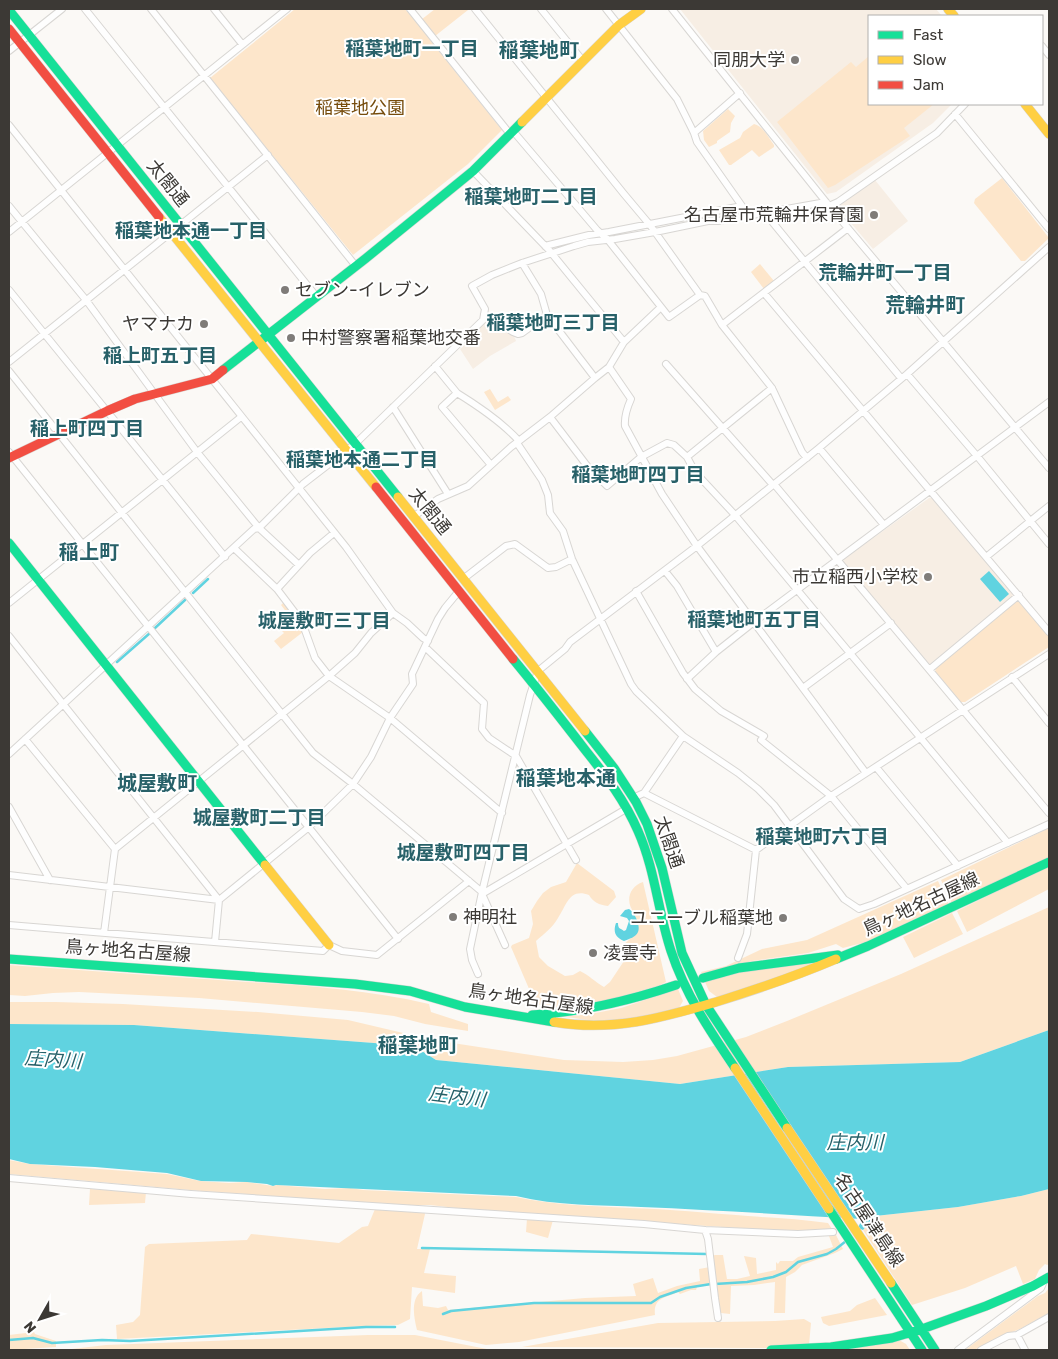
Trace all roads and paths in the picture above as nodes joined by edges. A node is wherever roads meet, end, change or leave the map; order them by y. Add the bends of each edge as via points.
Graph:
1 (62, 9) edge
2 (85, 9) edge
3 (151, 9) edge
4 (214, 9) edge
5 (410, 9) edge
6 (475, 9) edge
7 (541, 9) edge
8 (606, 9) edge
9 (641, 9) edge
10 (672, 9) edge
11 (9, 10) edge
12 (283, 10) edge
13 (619, 25) junction
14 (9, 29) edge
15 (29, 35) junction
16 (20, 43) junction
17 (242, 44) junction
18 (9, 52) edge
19 (583, 61) junction
20 (204, 75) junction
21 (740, 93) junction
22 (546, 98) junction
23 (963, 105) edge
24 (1026, 105) edge
25 (164, 107) junction
26 (954, 114) junction
27 (9, 125) edge
28 (511, 133) junction
29 (694, 133) junction
30 (1049, 134) edge
31 (117, 144) junction
32 (108, 153) junction
33 (268, 156) junction
34 (474, 171) junction
35 (228, 187) junction
36 (61, 190) junction
37 (828, 204) junction
38 (9, 206) edge
39 (765, 213) junction
40 (22, 222) junction
41 (182, 225) junction
42 (650, 225) junction
43 (848, 228) junction
44 (1049, 229) edge
45 (172, 231) junction
46 (9, 232) edge
47 (656, 232) junction
48 (600, 233) junction
49 (608, 240) junction
50 (545, 246) junction
51 (1049, 247) edge
52 (552, 253) junction
53 (805, 262) junction
54 (522, 263) junction
55 (355, 265) junction
56 (124, 269) junction
57 (9, 290) edge
58 (764, 293) junction
59 (316, 296) junction
60 (700, 296) junction
61 (86, 300) junction
62 (661, 307) junction
63 (484, 314) junction
64 (547, 314) junction
65 (722, 325) junction
66 (44, 334) junction
67 (268, 334) junction
68 (259, 341) junction
69 (943, 341) junction
70 (624, 342) junction
71 (9, 362) edge
72 (666, 364) dead end
73 (435, 366) junction
74 (609, 367) junction
75 (9, 371) edge
76 (904, 376) junction
77 (596, 378) junction
78 (212, 379) junction
79 (772, 388) junction
80 (457, 393) junction
81 (155, 394) junction
82 (1049, 402) edge
83 (393, 407) junction
84 (863, 410) junction
85 (107, 411) junction
86 (241, 417) junction
87 (550, 417) junction
88 (724, 427) junction
89 (1015, 427) junction
90 (59, 434) junction
91 (518, 442) junction
92 (355, 444) junction
93 (818, 448) junction
94 (347, 450) junction
95 (198, 452) junction
96 (10, 455) edge
97 (977, 456) junction
98 (641, 457) junction
99 (687, 457) junction
100 (807, 458) junction
101 (491, 465) junction
102 (1049, 468) edge
103 (162, 480) junction
104 (774, 485) junction
105 (298, 489) junction
106 (931, 490) junction
107 (448, 494) junction
108 (1049, 506) edge
109 (122, 513) junction
110 (735, 515) junction
111 (414, 517) junction
112 (1030, 521) junction
113 (884, 525) junction
114 (259, 528) junction
115 (334, 533) junction
116 (9, 543) edge
117 (82, 544) junction
118 (1049, 544) edge
119 (697, 546) junction
120 (234, 548) junction
121 (225, 557) junction
122 (986, 557) junction
123 (572, 558) junction
124 (837, 560) junction
125 (299, 565) junction
126 (665, 571) junction
127 (464, 579) junction
128 (38, 580) junction
129 (277, 589) junction
130 (796, 589) junction
131 (459, 591) junction
132 (636, 591) junction
133 (186, 593) junction
134 (1019, 596) junction
135 (9, 603) edge
136 (393, 613) junction
137 (600, 619) junction
138 (754, 622) junction
139 (891, 623) junction
140 (149, 627) junction
141 (1049, 632) edge
142 (9, 636) edge
143 (426, 644) junction
144 (716, 652) junction
145 (850, 653) junction
146 (1049, 654) edge
147 (107, 665) junction
148 (930, 669) junction
149 (538, 672) junction
150 (329, 676) junction
151 (1012, 677) junction
152 (687, 679) junction
153 (533, 684) junction
154 (803, 688) junction
155 (62, 704) junction
156 (963, 709) junction
157 (282, 714) junction
158 (390, 718) junction
159 (1049, 723) edge
160 (683, 736) junction
161 (920, 737) junction
162 (25, 739) junction
163 (244, 745) junction
164 (9, 754) edge
165 (516, 756) junction
166 (876, 767) junction
167 (866, 773) junction
168 (199, 781) junction
169 (353, 784) junction
170 (644, 793) junction
171 (830, 796) junction
172 (633, 798) junction
173 (9, 807) edge
174 (626, 809) junction
175 (502, 813) junction
176 (1049, 813) edge
177 (153, 818) junction
178 (1049, 824) edge
179 (790, 826) junction
180 (309, 827) junction
181 (1008, 843) junction
182 (567, 844) junction
183 (114, 849) junction
184 (756, 850) junction
185 (576, 860) dead end
186 (1049, 862) edge
187 (264, 863) junction
188 (958, 866) junction
189 (9, 875) edge
190 (50, 880) junction
191 (469, 881) junction
192 (110, 886) junction
193 (907, 889) junction
194 (482, 893) junction
195 (219, 900) junction
196 (9, 925) edge
197 (104, 933) junction
198 (398, 939) junction
199 (215, 942) junction
200 (330, 945) junction
201 (505, 945) dead end
202 (868, 946) junction
203 (738, 958) dead end
204 (9, 959) edge
205 (478, 974) dead end
206 (703, 978) dead end
207 (676, 985) dead end
208 (706, 1005) junction
209 (696, 1008) junction
210 (511, 1016) junction
211 (719, 1024) joint
212 (709, 1029) joint
213 (9, 1178) edge
214 (705, 1230) junction
215 (833, 1232) dead end
216 (1047, 1278) edge
217 (1049, 1317) edge
218 (718, 1318) dead end
219 (922, 1329) junction
220 (910, 1333) junction
221 (1017, 1335) junction
222 (934, 1348) edge
223 (771, 1350) edge
224 (793, 1350) edge
225 (922, 1350) edge
226 (958, 1350) edge
227 (981, 1350) edge
228 (1025, 1350) edge

1 - 15 street
2 - 25 street
3 - 20 street
4 - 17 street
5 - 28 street
6 - 22 street
7 - 19 street
8 - 13 street
9 - 13 main road
10 - 21 street
11 - 15 main road, 太閤通
12 - 17 street
13 - 19 main road
13 - 29 street via 676,99
14 - 16 main road, 太閤通
15 - 16 street
15 - 31 main road, 太閤通
16 - 18 street
16 - 32 main road, 太閤通
17 - 20 street
19 - 22 main road
20 - 25 street
20 - 33 street
21 - 29 street
21 - 37 street
22 - 28 main road
22 - 42 street
23 - 26 street
24 - 30 main road
25 - 31 street
25 - 35 street
26 - 37 street via 937,133 845,197
26 - 44 street
27 - 36 street
28 - 34 main road
28 - 48 street
29 - 42 street via 742,206
31 - 32 street
31 - 41 main road, 太閤通
32 - 36 street
32 - 45 main road, 太閤通
33 - 35 street
33 - 55 street
34 - 50 street
34 - 55 main road
35 - 41 street
35 - 59 street
36 - 40 street
36 - 56 street
37 - 39 street
37 - 43 street
38 - 40 street
39 - 47 street
39 - 53 street
40 - 46 street
40 - 61 street
41 - 45 street
41 - 67 main road, 太閤通
42 - 47 street
42 - 48 street
43 - 53 street
43 - 69 street
45 - 56 street
45 - 68 main road, 太閤通
47 - 49 street
47 - 60 street
48 - 49 street
48 - 50 street
49 - 52 street via 588,242
49 - 62 street
50 - 52 street
51 - 69 street
52 - 54 street
52 - 70 street
53 - 58 street
53 - 76 street
54 - 63 street via 472,286 485,309
54 - 64 street via 541,294
55 - 59 main road
56 - 61 street
56 - 78 street
57 - 66 street
58 - 65 street
58 - 84 street
59 - 67 main road
60 - 62 street via 669,317
60 - 65 street via 705,296
61 - 66 street
61 - 81 street
62 - 70 street
63 - 64 street via 518,334
63 - 73 street via 483,320
64 - 77 street
65 - 79 street
66 - 71 street
66 - 85 street
67 - 68 main road
67 - 92 main road, 太閤通
68 - 78 main road
68 - 94 main road, 太閤通
69 - 76 street
69 - 89 street
70 - 74 street
72 - 88 street
73 - 80 street
73 - 83 street
74 - 77 street
74 - 98 street via 631,399 624,421
75 - 90 street
76 - 84 street
76 - 97 street
77 - 87 street
78 - 81 main road
78 - 86 street
79 - 88 street
79 - 100 street
80 - 91 street
80 - 101 street via 442,407
81 - 85 main road
81 - 95 street
82 - 89 street
83 - 92 street
83 - 107 street
84 - 93 street
84 - 106 street
85 - 90 main road
85 - 103 street
86 - 95 street
86 - 105 street
87 - 91 street
87 - 98 street via 606,486
88 - 99 street
88 - 104 street
89 - 97 street
89 - 102 street
90 - 96 main road
90 - 109 street
91 - 101 street
91 - 123 street via 542,480 550,513 563,532
92 - 94 street
92 - 111 main road, 太閤通
93 - 100 street
93 - 113 street
94 - 105 street
94 - 131 main road, 太閤通
95 - 103 street
95 - 114 street
96 - 117 street
97 - 106 street
97 - 112 street
98 - 99 street via 667,443
98 - 119 street
99 - 110 street via 695,472
100 - 104 street
101 - 107 street via 468,486
103 - 109 street
103 - 121 street
104 - 110 street
104 - 124 street
105 - 114 street
105 - 115 street
106 - 113 street
106 - 122 street
107 - 111 street
108 - 112 street
109 - 117 street
109 - 133 street
110 - 119 street
110 - 130 street
111 - 127 main road, 太閤通
112 - 118 street
112 - 122 street
113 - 124 street
114 - 120 street
114 - 125 street
115 - 125 street
115 - 136 street
116 - 128 main road
117 - 128 street
117 - 140 street
119 - 126 street
119 - 138 street
120 - 121 street
120 - 129 street
121 - 133 street
122 - 134 street
123 - 127 street via 548,568 515,544 506,546
123 - 137 street
124 - 130 street
124 - 139 street
125 - 129 street
126 - 132 street
126 - 144 street
127 - 149 main road, 太閤通
128 - 135 street
128 - 147 main road
129 - 150 street via 302,622 315,658
130 - 138 street
130 - 145 street
131 - 143 street via 445,608
131 - 153 main road, 太閤通
132 - 137 street
132 - 152 street
133 - 140 street
133 - 157 street
134 - 141 street
134 - 148 street
136 - 143 street
136 - 150 street
137 - 149 street
137 - 160 street via 631,684
138 - 144 street
138 - 154 street
139 - 145 street
139 - 148 street
140 - 147 street
140 - 163 street
142 - 155 street
143 - 158 street via 412,674 413,684
143 - 165 street via 484,703 482,729
144 - 152 street
145 - 154 street
145 - 161 street
146 - 151 street
147 - 155 street
147 - 168 main road
148 - 156 street
149 - 153 street
149 - 172 main road, 太閤通 via 614,768
150 - 157 street
150 - 158 street
151 - 156 street
151 - 159 street
152 - 171 street via 701,695 762,738
153 - 165 street
153 - 174 main road, 太閤通 via 616,790
154 - 167 street
155 - 162 street
155 - 177 street
156 - 161 street
156 - 176 street
157 - 163 street
157 - 169 street via 313,753
158 - 169 street
158 - 175 street
160 - 170 street
160 - 179 street via 758,789
161 - 166 street
161 - 181 street
162 - 164 street
162 - 183 street
163 - 168 street
163 - 180 street
165 - 175 street
165 - 182 street
166 - 167 street
166 - 188 street
167 - 171 street
168 - 177 street
168 - 187 main road
169 - 180 street
169 - 191 street
170 - 172 street
170 - 184 street
171 - 179 street
171 - 193 street
172 - 208 main road, 太閤通 via 647,824 661,863 681,948
173 - 190 street
174 - 182 street
174 - 209 main road, 太閤通 via 638,831 650,867 671,952
175 - 194 street
177 - 183 street
177 - 195 street
178 - 181 street
179 - 184 street
179 - 193 street via 844,899 860,908
180 - 187 street
180 - 198 street
181 - 188 street
182 - 185 street
182 - 194 street
183 - 192 street
184 - 203 street via 746,934
186 - 202 main road, 鳥ヶ地名古屋線
187 - 195 street
187 - 200 main road
188 - 193 street
189 - 190 street
190 - 192 street
191 - 194 street
191 - 198 street
192 - 195 street
192 - 197 street
194 - 201 street
194 - 205 street via 470,949
195 - 199 street
196 - 197 street
197 - 199 street
198 - 200 street via 377,955 342,951
199 - 200 street via 323,951
202 - 206 main road via 835,955 739,968
202 - 208 main road, 鳥ヶ地名古屋線 via 766,987
204 - 210 main road, 鳥ヶ地名古屋線 via 355,984 410,991
207 - 210 main road via 584,1010
208 - 209 main road, 鳥ヶ地名古屋線
208 - 211 main road, 太閤通
209 - 210 main road, 鳥ヶ地名古屋線 via 666,1017 606,1026
209 - 212 main road, 太閤通
211 - 219 main road, 名古屋津島線
212 - 220 main road, 名古屋津島線
213 - 214 street
214 - 215 street via 798,1234
214 - 218 street
216 - 219 main road via 986,1306
216 - 226 street via 1041,1288
217 - 221 street
219 - 220 main road
219 - 222 main road, 名古屋津島線
220 - 224 main road
220 - 225 main road, 名古屋津島線
221 - 227 street via 1008,1336
221 - 228 street
223 - 224 main road

